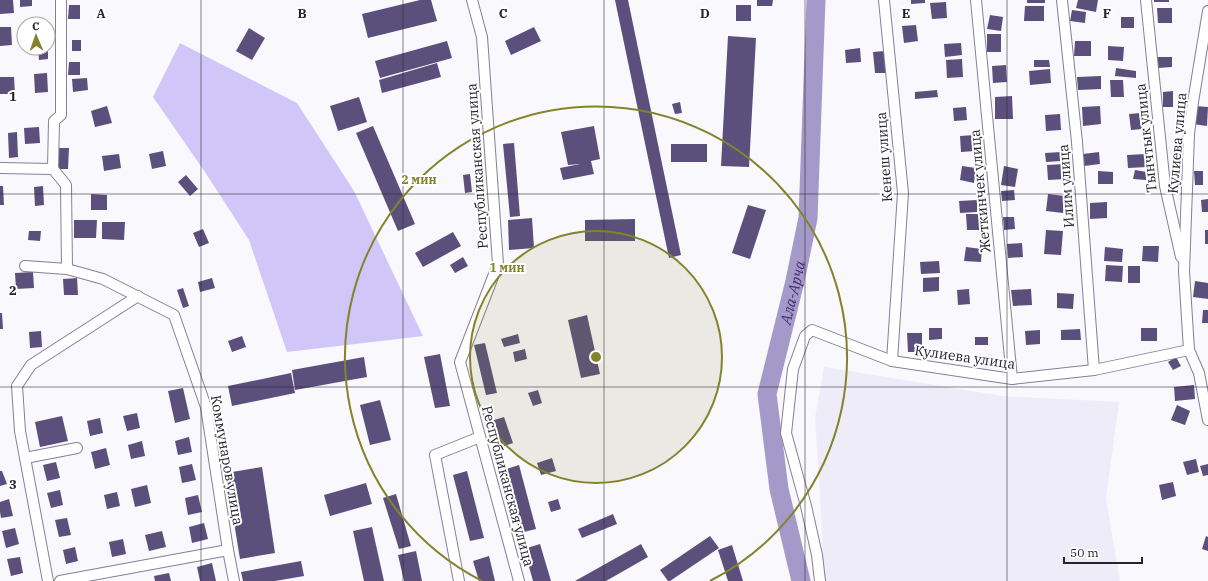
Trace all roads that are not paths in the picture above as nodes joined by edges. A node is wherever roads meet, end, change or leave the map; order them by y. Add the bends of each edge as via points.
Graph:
1 (61, 0) edge
2 (472, 0) edge
3 (884, 0) edge
4 (976, 0) edge
5 (1062, 0) edge
6 (1146, 0) edge
7 (1208, 11) edge
8 (0, 168) edge
9 (53, 169) junction
10 (25, 266) dead end
11 (67, 269) junction
12 (1184, 271) junction
13 (138, 296) junction
14 (1189, 350) junction
15 (892, 361) junction
16 (1094, 370) junction
17 (1012, 379) junction
18 (1208, 420) edge
19 (480, 437) junction
20 (78, 448) dead end
21 (25, 458) junction
22 (228, 550) junction
23 (48, 581) edge
24 (60, 581) edge
25 (234, 581) edge
26 (459, 581) edge
27 (519, 581) edge
28 (820, 581) edge

1 - 9 street via 62,115 54,122
2 - 19 street, Республиканская улица via 482,37 498,264 460,362
3 - 15 street, Кенеш улица via 903,193
4 - 17 street, Жеткинчек улица
5 - 16 street, Илим улица via 1077,142
6 - 12 street, Тынчтык улица via 1165,186
7 - 12 street, Кулиева улица via 1189,134
8 - 9 street
9 - 11 street via 66,185
10 - 11 street, Коммунаров улица
11 - 13 street, Коммунаров улица via 103,279
12 - 14 street, Кулиева улица
13 - 21 street via 31,365 17,386
13 - 22 street, Коммунаров улица via 174,315 206,407
14 - 16 street, Кулиева улица
14 - 18 street, Кулиева улица via 1199,373
15 - 17 street, Кулиева улица
15 - 28 street, Кулиева улица via 812,330 805,336 793,369 786,432 806,506
16 - 17 street, Кулиева улица
19 - 26 street via 435,455
19 - 27 street, Республиканская улица
20 - 21 street
21 - 23 street
22 - 24 street
22 - 25 street, Коммунаров улица

